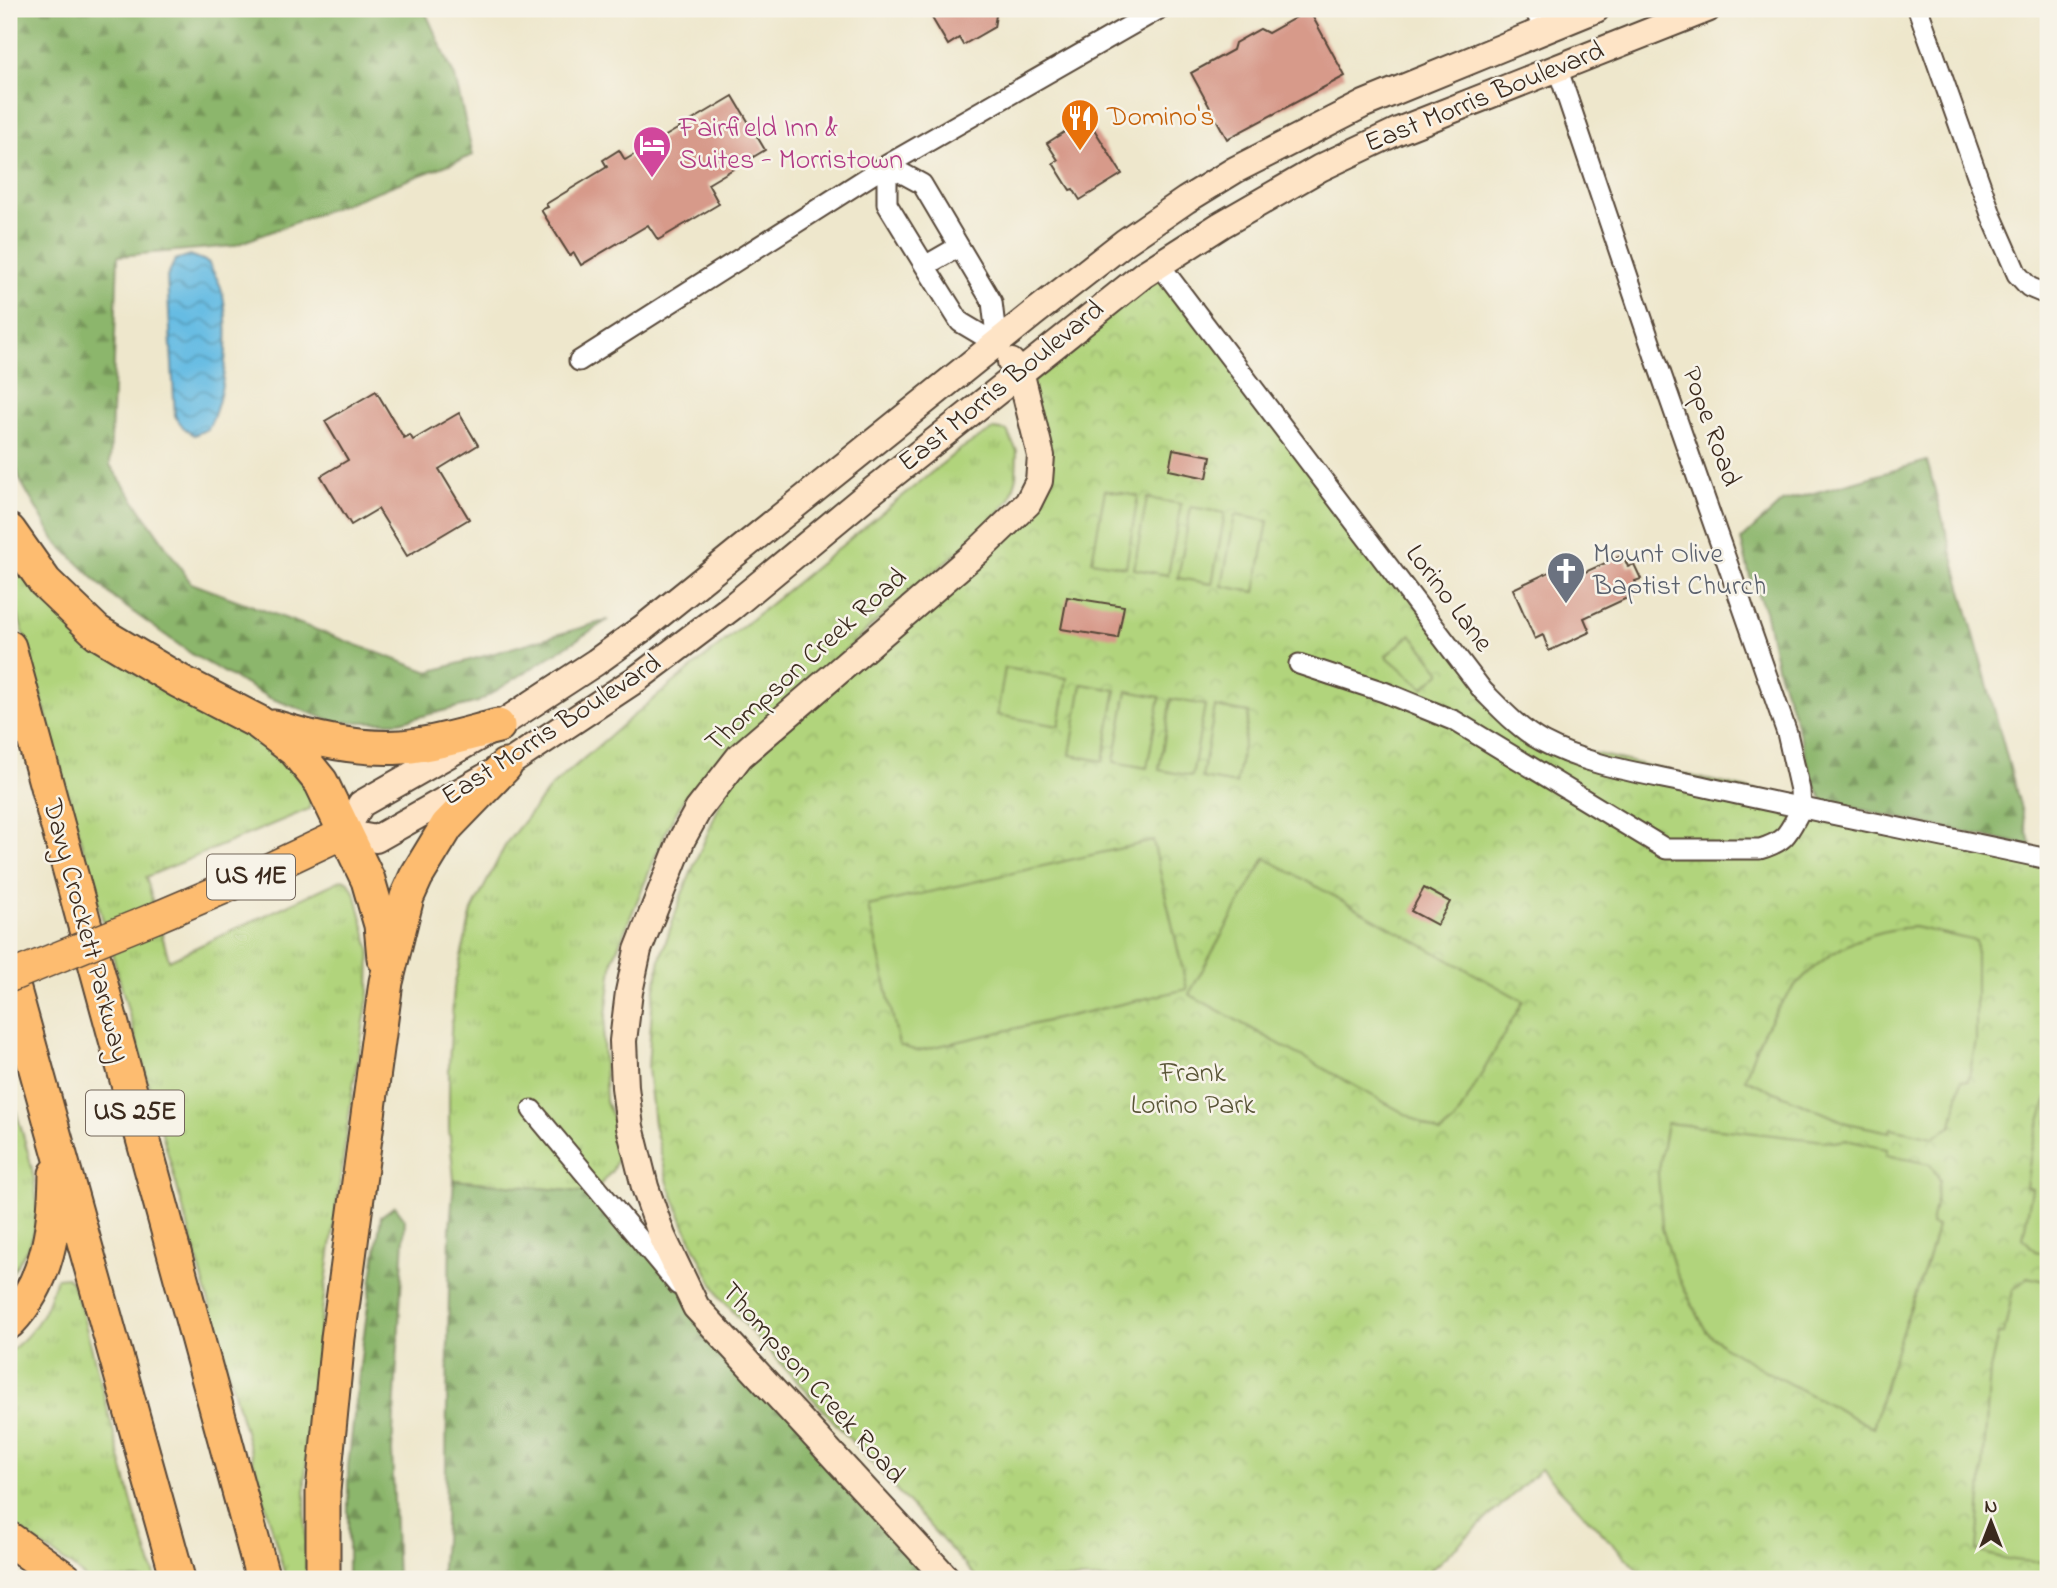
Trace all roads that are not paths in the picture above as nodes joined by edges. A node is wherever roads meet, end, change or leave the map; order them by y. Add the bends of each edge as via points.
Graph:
1 (1160, 9) edge
2 (1596, 9) edge
3 (1707, 9) edge
4 (1918, 9) edge
5 (1539, 19) edge
6 (1557, 67) junction
7 (887, 165) junction
8 (958, 247) junction
9 (1159, 264) junction
10 (925, 266) junction
11 (2048, 295) edge
12 (998, 344) junction
13 (579, 361) dead end
14 (1021, 375) junction
15 (9, 531) edge
16 (9, 647) edge
17 (1299, 664) dead end
18 (258, 722) junction
19 (498, 726) junction
20 (505, 766) junction
21 (1801, 809) junction
22 (344, 833) junction
23 (2048, 859) edge
24 (9, 975) edge
25 (386, 982) junction
26 (532, 1110) dead end
27 (56, 1140) junction
28 (696, 1307) junction
29 (9, 1322) edge
30 (9, 1539) edge
31 (65, 1579) edge
32 (178, 1579) edge
33 (263, 1579) edge
34 (323, 1579) edge
35 (947, 1579) edge

1 - 7 street
2 - 5 main road, East Morris Boulevard
3 - 6 main road, East Morris Boulevard
4 - 11 street via 2017,274 2029,287
5 - 6 main road
5 - 12 main road, East Morris Boulevard via 1235,170 1125,242
6 - 9 main road, East Morris Boulevard via 1320,168
6 - 21 street, Pope Road via 1783,720
7 - 8 street via 922,184
7 - 10 street via 887,204
7 - 13 street
8 - 10 street
8 - 12 street via 992,302
9 - 14 main road, East Morris Boulevard
9 - 21 street, Lorino Lane via 1435,630 1507,716 1565,752
10 - 12 street via 960,322
12 - 14 main road
12 - 19 main road, East Morris Boulevard via 643,628
14 - 20 main road, East Morris Boulevard via 732,607 638,678
14 - 28 main road, Thompson Creek Road via 1041,456 1039,481 1028,503 740,755 681,839 638,950 623,1041 630,1127 662,1236
15 - 18 highway via 46,582 97,632
16 - 33 highway, Davy Crockett Parkway / US 25E
17 - 21 street via 1455,721 1666,849 1774,845 1785,839
18 - 19 highway via 356,746 401,747
18 - 22 highway via 295,750 321,782
19 - 22 main road, East Morris Boulevard via 361,804
20 - 22 main road, East Morris Boulevard via 376,839
20 - 25 highway via 447,826 421,868 407,897
21 - 23 street, Lorino Lane
22 - 24 main road, US 11E, bridge via 157,917
22 - 25 highway via 368,880 381,925
24 - 27 highway, US 11E
25 - 34 highway via 338,1338 323,1490
26 - 28 street
27 - 29 highway via 55,1214 46,1264
27 - 32 highway, US 25E
28 - 35 main road, Thompson Creek Road
30 - 31 highway

